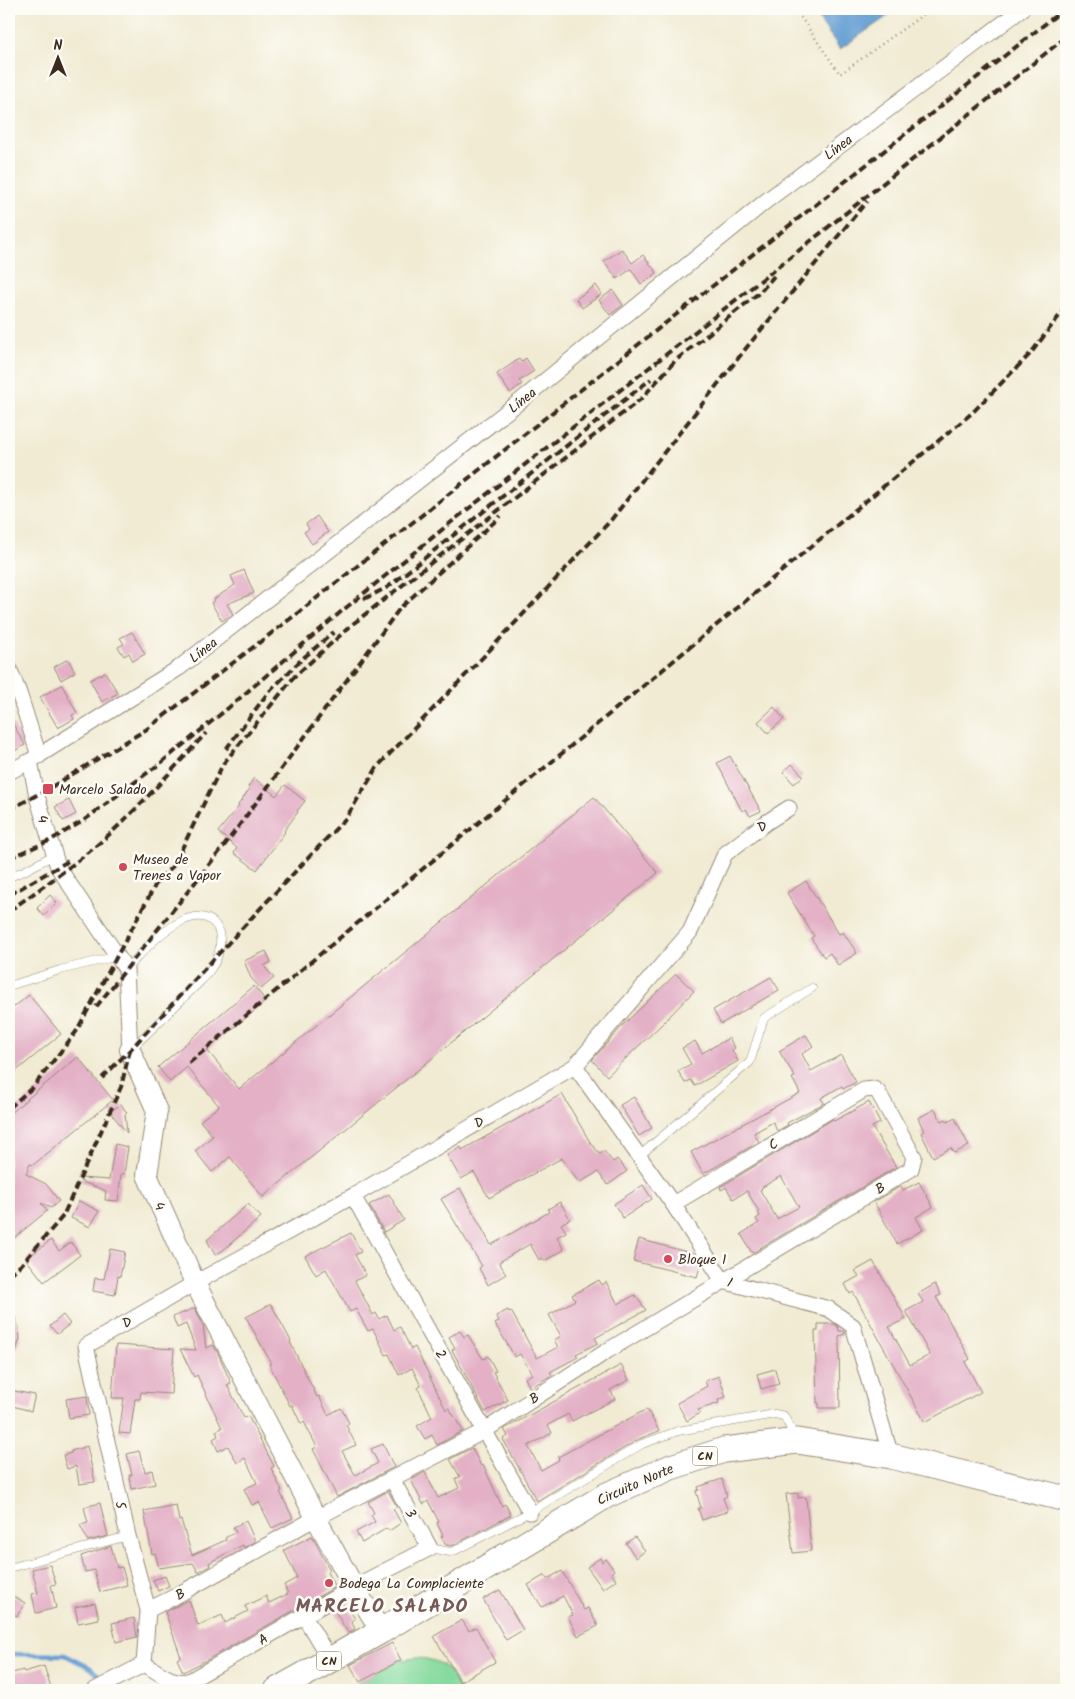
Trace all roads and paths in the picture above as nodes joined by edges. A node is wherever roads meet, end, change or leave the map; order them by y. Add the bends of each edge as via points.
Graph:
1 (795, 9) edge
2 (931, 9) edge
3 (1022, 9) edge
4 (9, 668) edge
5 (34, 758) junction
6 (9, 772) edge
7 (789, 808) dead end
8 (54, 855) junction
9 (9, 876) edge
10 (118, 956) junction
11 (126, 969) junction
12 (9, 986) edge
13 (812, 988) dead end
14 (130, 1050) junction
15 (575, 1066) junction
16 (638, 1157) junction
17 (912, 1169) joint
18 (353, 1196) junction
19 (673, 1204) junction
20 (723, 1281) junction
21 (195, 1283) junction
22 (86, 1346) joint
23 (484, 1430) junction
24 (797, 1441) junction
25 (891, 1456) junction
26 (392, 1479) junction
27 (1066, 1499) edge
28 (530, 1512) junction
29 (316, 1518) junction
30 (128, 1536) junction
31 (430, 1548) junction
32 (9, 1568) edge
33 (354, 1587) junction
34 (148, 1610) junction
35 (304, 1616) junction
36 (381, 1631) junction
37 (330, 1660) junction
38 (144, 1664) junction
39 (95, 1690) edge
40 (277, 1690) edge

1 - 2 path via 840,74
3 - 5 street, Línea via 766,201 519,402 180,668
4 - 5 street, 4 via 19,693
5 - 6 street, Línea
5 - 8 street, 4 via 37,796
7 - 15 street, D via 725,854 690,932
8 - 9 lane
8 - 10 street, 4 via 61,874
10 - 11 street, 4
10 - 12 lane
11 - 14 street, 4
11 - 14 lane via 165,930 183,920 201,915 215,924 220,936 212,968
13 - 16 lane via 764,1018 750,1062
14 - 21 street, 4 via 158,1111 147,1175
15 - 16 street, 1
15 - 18 street, D
16 - 19 street, 1
17 - 19 street, C via 914,1158 878,1092 864,1090
17 - 20 street, B
18 - 21 street, D
18 - 23 street, 2
19 - 20 street, 1
20 - 23 street, B
20 - 25 street, 1 via 829,1309 853,1326
21 - 22 street, D
21 - 29 street, 4
22 - 30 street, 5
23 - 26 street, B
23 - 28 street, 2
24 - 25 main road, Circuito Norte / CN
24 - 28 lane via 784,1416 775,1414 678,1431 642,1444
24 - 36 main road, Circuito Norte / CN via 724,1450 671,1467 607,1495
25 - 27 main road, Circuito Norte / CN
26 - 29 street, B
26 - 31 street, 3
28 - 31 lane via 454,1551
29 - 33 street, 4
29 - 34 street, B
30 - 32 lane
30 - 34 street, 5
31 - 33 street, A
33 - 35 street, A
33 - 36 street, 4
34 - 38 street, 5
35 - 37 street
35 - 38 street, A via 187,1681 173,1681
36 - 37 main road, Circuito Norte / CN
37 - 40 main road, Circuito Norte / CN
38 - 39 street

